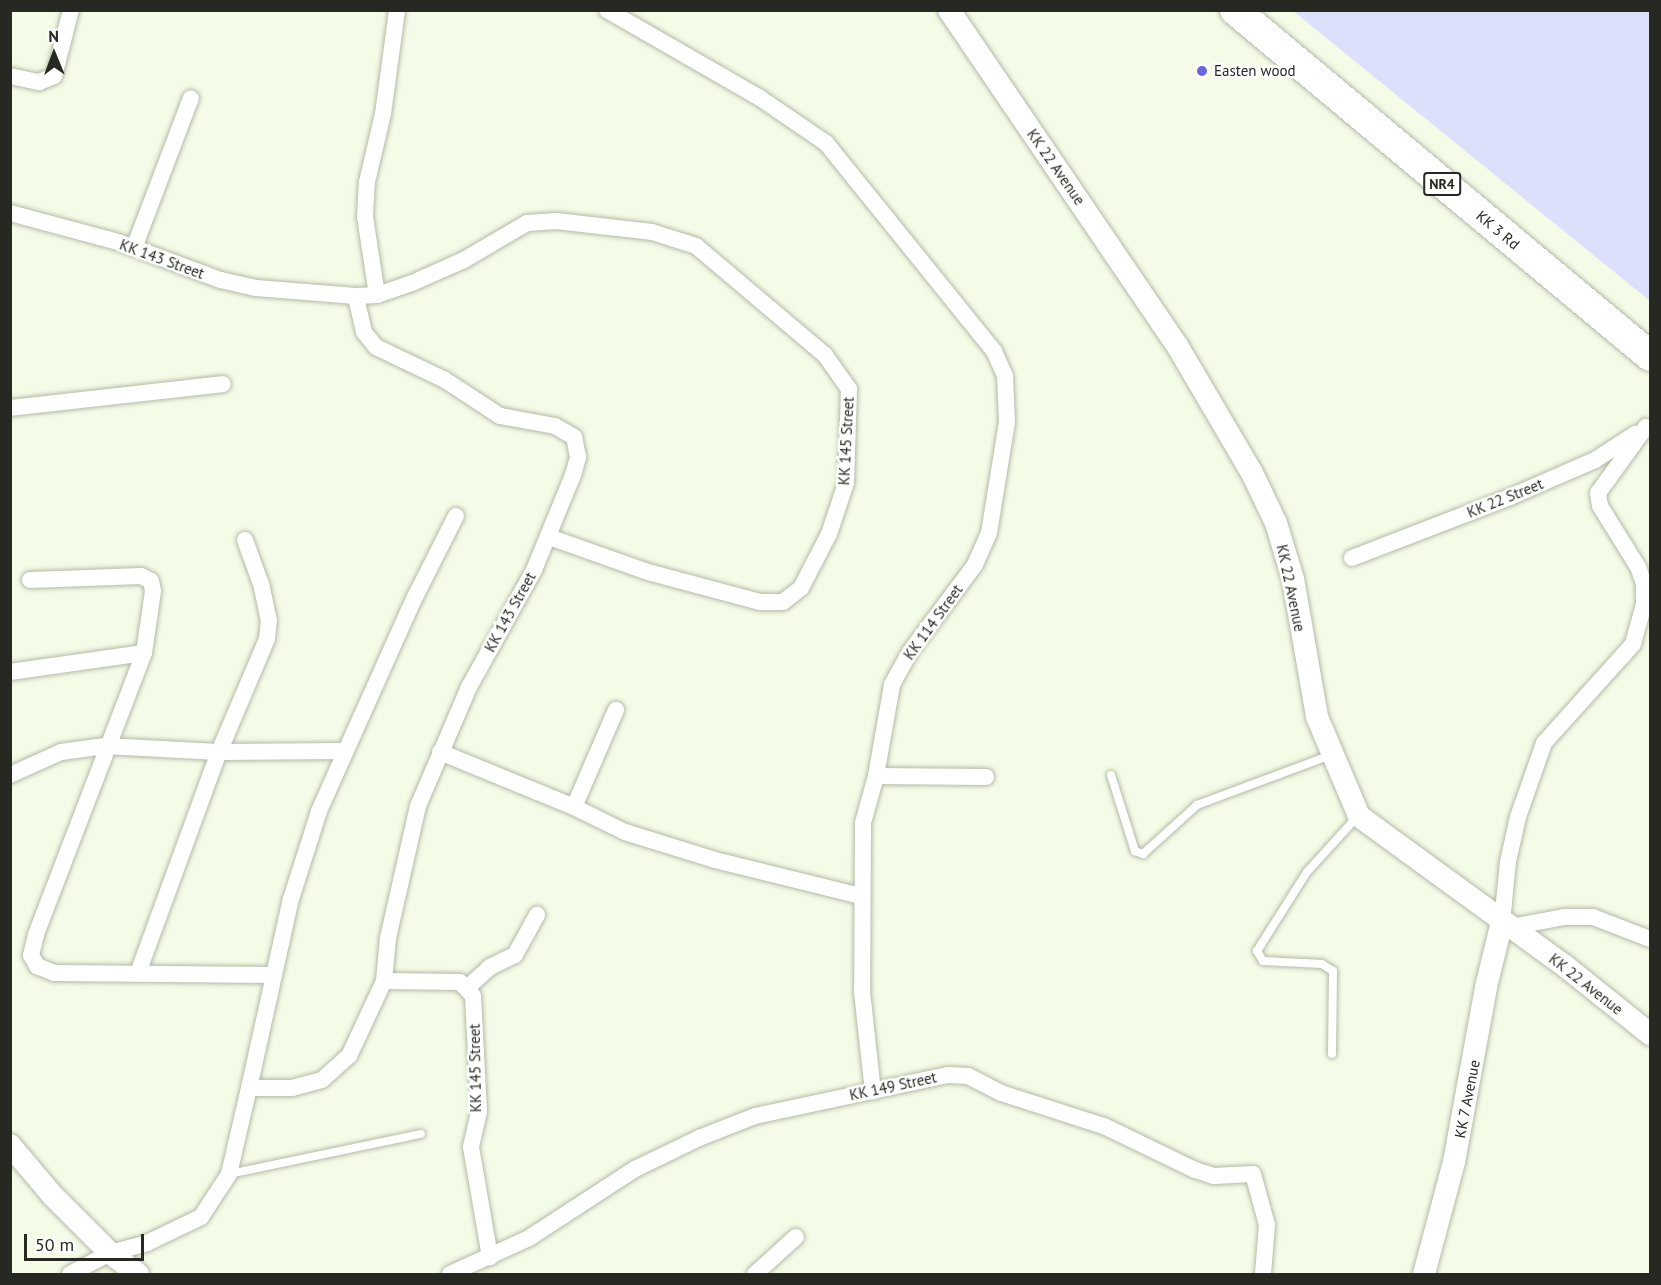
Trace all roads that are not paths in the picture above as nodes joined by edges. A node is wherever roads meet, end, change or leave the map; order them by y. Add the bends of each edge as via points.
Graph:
1 (71, 10) edge
2 (397, 10) edge
3 (607, 10) edge
4 (949, 10) edge
5 (1235, 10) edge
6 (10, 76) edge
7 (191, 98) dead end
8 (10, 213) edge
9 (134, 248) junction
10 (377, 295) junction
11 (356, 296) junction
12 (1650, 357) edge
13 (223, 384) dead end
14 (10, 408) edge
15 (1648, 425) edge
16 (456, 516) dead end
17 (549, 537) junction
18 (245, 540) dead end
19 (1352, 558) dead end
20 (30, 580) dead end
21 (144, 653) junction
22 (10, 672) edge
23 (616, 710) dead end
24 (105, 746) junction
25 (344, 751) junction
26 (219, 752) junction
27 (440, 752) junction
28 (1331, 755) junction
29 (10, 775) edge
30 (1111, 775) dead end
31 (876, 776) junction
32 (986, 777) dead end
33 (574, 807) junction
34 (1359, 816) junction
35 (860, 896) junction
36 (537, 915) dead end
37 (1507, 925) junction
38 (1650, 939) edge
39 (138, 973) junction
40 (274, 975) junction
41 (384, 981) junction
42 (468, 987) junction
43 (1650, 1034) edge
44 (1332, 1054) dead end
45 (249, 1089) junction
46 (873, 1091) junction
47 (421, 1134) dead end
48 (10, 1145) edge
49 (229, 1174) junction
50 (796, 1237) dead end
51 (110, 1253) junction
52 (490, 1257) junction
53 (70, 1275) edge
54 (138, 1275) edge
55 (450, 1275) edge
56 (754, 1275) edge
57 (1263, 1275) edge
58 (1424, 1275) edge

1 - 6 street via 54,76 39,82
2 - 10 street via 382,114 367,182 365,217
3 - 31 street, KK 114 Street via 760,98 826,143 994,351 1005,376 1007,422 989,533 974,566 909,652 892,685
4 - 28 street, KK 22 Avenue via 1178,347 1252,473 1276,523 1293,579 1317,717
5 - 12 highway, KK 3 Rd / NR4
7 - 9 street
8 - 9 street, KK 143 Street
9 - 11 street, KK 143 Street via 221,280 256,288
10 - 11 street, KK 145 Street
10 - 17 street, KK 145 Street via 464,260 527,223 556,221 652,232 696,246 825,355 849,388 846,483 829,534 801,588 783,602 760,602 648,572
11 - 17 street, KK 143 Street via 364,332 376,347 445,380 500,416 555,426 574,437 578,457
13 - 14 street
15 - 19 street, KK 22 Street via 1595,460
15 - 37 street via 1598,493 1600,506 1638,567 1644,584 1644,604 1633,644 1544,743 1518,817 1508,862
16 - 25 street
17 - 27 street, KK 143 Street via 469,687
18 - 26 street via 262,587 269,621 267,639
20 - 21 street via 141,576 151,581
21 - 22 street
21 - 24 street
23 - 33 street
24 - 26 street
24 - 29 street via 61,752
24 - 39 street via 31,955 37,966 54,973
25 - 26 street
25 - 40 street via 291,899
26 - 39 street
27 - 33 street
27 - 41 street, KK 143 Street via 418,806 401,871
28 - 30 lane via 1197,805 1143,854 1135,851
28 - 34 street, KK 22 Avenue
31 - 32 street
31 - 35 street, KK 114 Street via 863,823
33 - 35 street via 636,836
34 - 37 street, KK 22 Avenue
34 - 44 lane via 1307,872 1257,951 1263,961 1322,964 1333,971
35 - 46 street, KK 114 Street via 862,992
36 - 42 street via 515,955 490,967
37 - 38 street via 1593,917
37 - 43 street, KK 22 Avenue
37 - 58 street, KK 7 Avenue via 1486,987 1454,1162
39 - 40 street
40 - 45 street
41 - 42 street via 460,982
41 - 45 street, KK 143 Street via 349,1056 322,1080 292,1088
42 - 52 street, KK 145 Street via 473,996 479,1112 471,1147
45 - 49 street
46 - 52 street, KK 149 Street via 755,1116 666,1151 529,1238
46 - 57 street, KK 149 Street via 925,1078 968,1076 1001,1093 1104,1126 1194,1170 1214,1176 1253,1174 1267,1225
47 - 49 lane
48 - 51 street via 53,1196
49 - 51 street via 201,1217 147,1244
50 - 56 street
51 - 53 street
51 - 54 street
52 - 55 street, KK 149 Street

